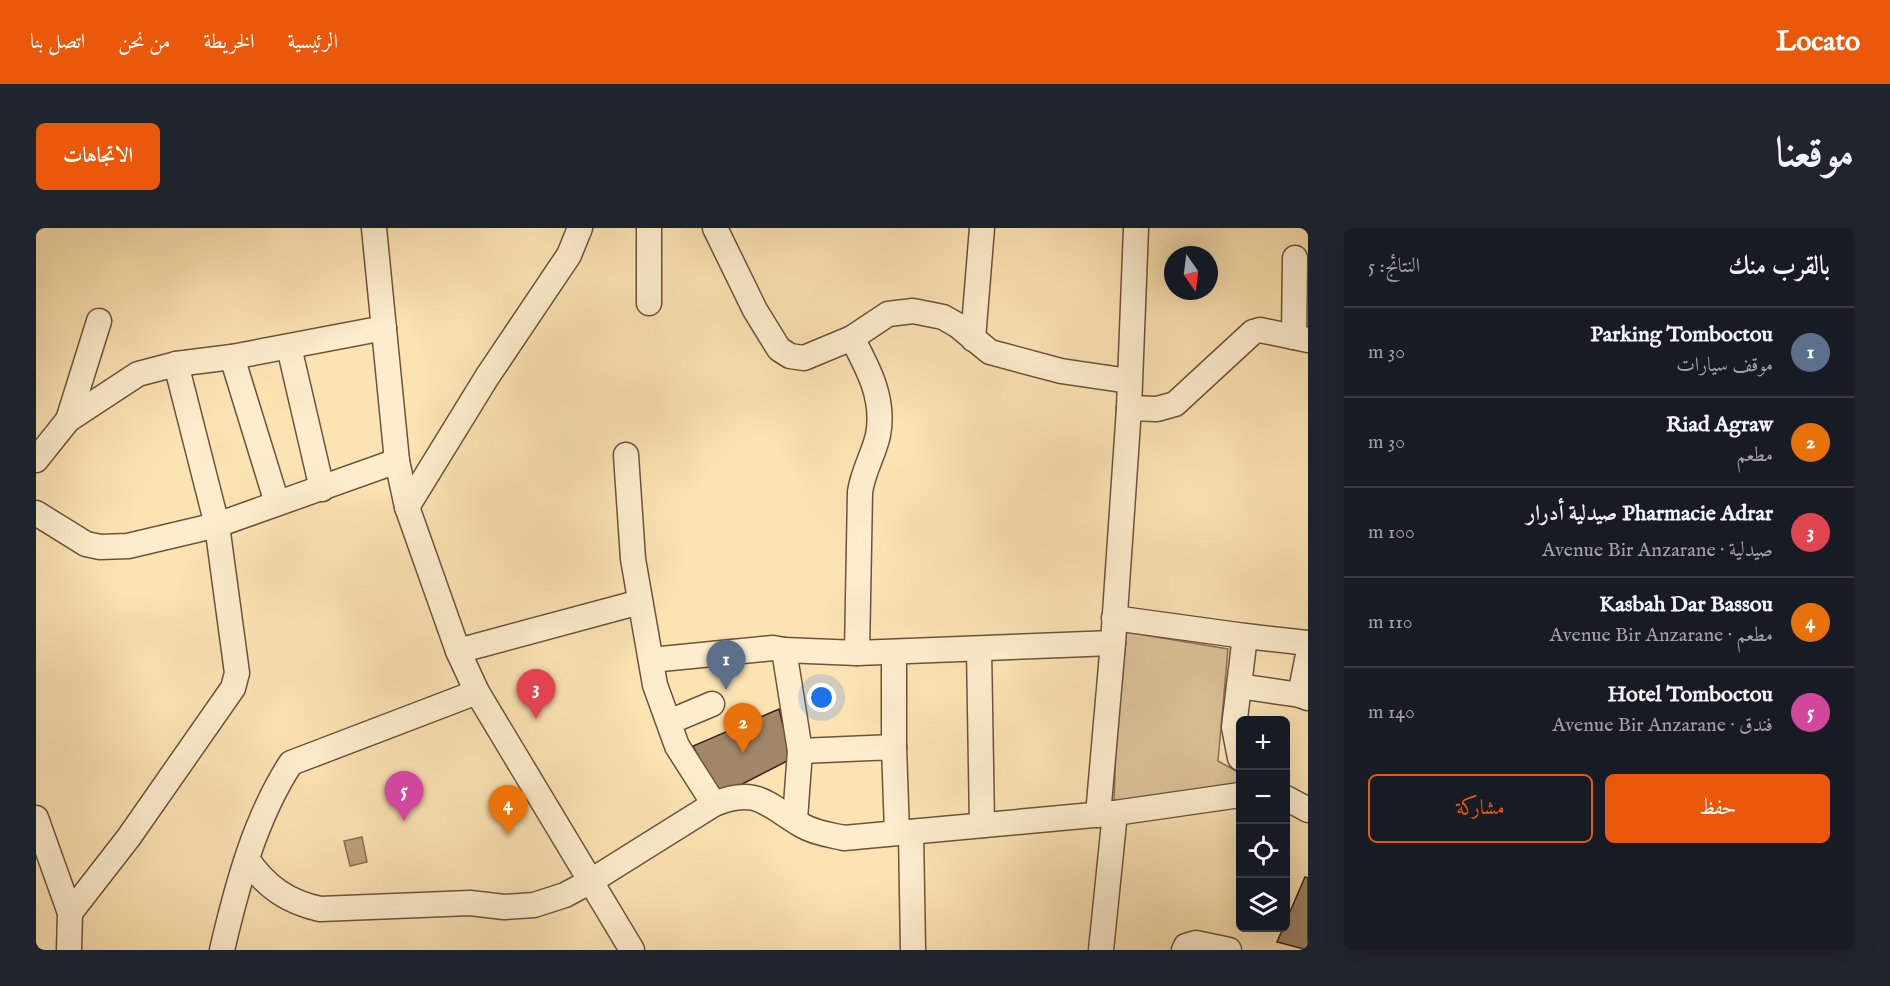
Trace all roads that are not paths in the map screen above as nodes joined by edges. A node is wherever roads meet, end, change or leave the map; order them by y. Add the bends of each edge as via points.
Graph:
1 (374, 228) edge
2 (580, 228) edge
3 (649, 228) edge
4 (715, 228) edge
5 (982, 228) edge
6 (1136, 228) edge
7 (1295, 258) dead end
8 (649, 303) dead end
9 (99, 321) dead end
10 (384, 328) junction
11 (852, 338) junction
12 (973, 339) junction
13 (1301, 339) edge
14 (289, 347) junction
15 (232, 357) junction
16 (176, 364) junction
17 (1129, 381) junction
18 (1129, 408) junction
19 (68, 420) junction
20 (626, 455) dead end
21 (36, 460) edge
22 (397, 461) junction
23 (322, 489) junction
24 (277, 502) junction
25 (407, 507) junction
26 (36, 513) edge
27 (217, 525) junction
28 (640, 602) junction
29 (1114, 618) junction
30 (1245, 636) junction
31 (1113, 643) junction
32 (1308, 643) edge
33 (784, 650) junction
34 (979, 650) junction
35 (458, 651) junction
36 (894, 652) junction
37 (857, 653) junction
38 (1308, 655) edge
39 (651, 660) junction
40 (1239, 686) junction
41 (477, 692) junction
42 (1304, 697) edge
43 (712, 704) dead end
44 (669, 722) junction
45 (1236, 737) edge
46 (894, 747) junction
47 (800, 751) junction
48 (1236, 796) edge
49 (1290, 800) edge
50 (714, 804) junction
51 (1308, 810) edge
52 (1106, 814) junction
53 (36, 818) edge
54 (795, 819) junction
55 (982, 825) junction
56 (904, 832) junction
57 (247, 859) junction
58 (591, 881) junction
59 (70, 913) junction
60 (69, 950) edge
61 (222, 950) edge
62 (632, 950) edge
63 (913, 950) edge
64 (1101, 950) edge
65 (1184, 950) edge
66 (1229, 950) edge

1 - 10 street
2 - 25 street via 569,255 487,377
3 - 8 street
4 - 11 street via 779,349 804,358
5 - 12 street
6 - 17 street
7 - 13 street
9 - 19 street
10 - 14 street
10 - 22 street
11 - 12 street via 888,314 913,311 943,317
11 - 37 street via 876,388 879,416 878,434 860,492
12 - 17 street via 990,352 1060,371
13 - 18 street via 1253,332 1175,404 1157,410
14 - 15 street
14 - 23 street
15 - 16 street
15 - 24 street
16 - 19 street via 138,374
16 - 27 street
17 - 18 street
18 - 29 street
19 - 21 street
20 - 28 street
22 - 23 street
22 - 25 street
23 - 24 street
24 - 27 street
25 - 35 street
26 - 27 street via 86,544 100,547 128,546
27 - 59 street via 237,654 233,688 129,837
28 - 35 street
28 - 39 street
29 - 30 street
29 - 31 street
30 - 32 street
30 - 40 street
31 - 34 street
31 - 52 street
33 - 37 street
33 - 39 street
33 - 47 street
34 - 36 street
34 - 55 street
35 - 41 street
36 - 37 street
36 - 46 street
38 - 42 street
39 - 44 street via 655,685
40 - 42 street
40 - 45 street
41 - 57 street via 291,763 274,789
41 - 58 street
43 - 44 street
44 - 50 street via 677,746
46 - 47 street
46 - 56 street
47 - 54 street
48 - 52 street
49 - 51 street
50 - 54 street via 734,796 750,796
50 - 58 street
52 - 55 street
52 - 64 street
53 - 59 street
54 - 56 street via 804,826 844,838
55 - 56 street
56 - 63 street
57 - 58 street via 264,881 296,903 320,909 470,903 534,905
57 - 61 street
58 - 62 street
59 - 60 street
65 - 66 street via 1196,943

